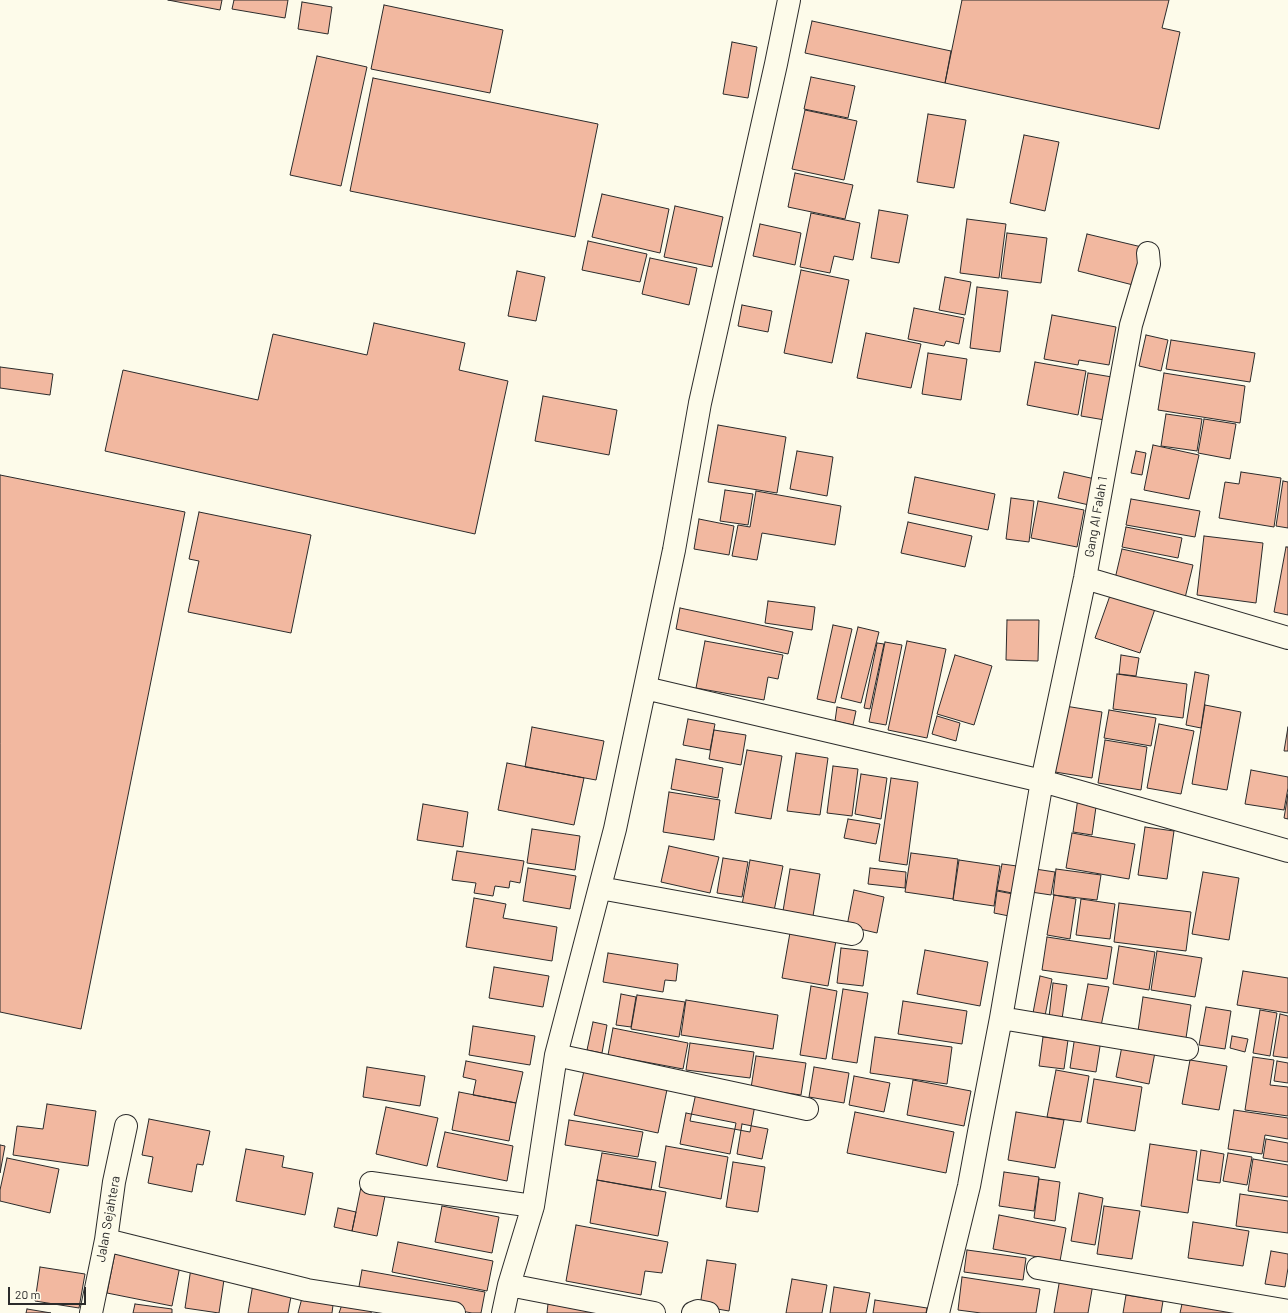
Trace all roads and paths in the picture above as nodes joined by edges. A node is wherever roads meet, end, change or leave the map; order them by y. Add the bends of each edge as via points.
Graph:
1 (789, 0) edge
2 (1148, 253) dead end
3 (1085, 578) junction
4 (1288, 638) edge
5 (645, 688) junction
6 (1042, 782) junction
7 (1288, 851) edge
8 (600, 888) junction
9 (852, 934) dead end
10 (1001, 1018) junction
11 (1187, 1049) dead end
12 (556, 1055) junction
13 (807, 1109) dead end
14 (126, 1126) dead end
15 (371, 1183) dead end
16 (533, 1206) junction
17 (106, 1240) junction
18 (1038, 1268) dead end
19 (509, 1285) junction
20 (1288, 1311) edge
21 (91, 1313) edge
22 (454, 1313) edge
23 (503, 1313) edge
24 (654, 1313) edge
25 (693, 1313) edge
26 (708, 1313) edge
27 (938, 1313) edge

1 - 5 street via 700,403 674,550
2 - 3 street, Gang Al Falah 1 via 1149,264 1131,326
3 - 4 street
3 - 6 street, Gang Al Falah 1
5 - 6 street
5 - 8 street
6 - 7 street
6 - 10 street, Gang Al Falah 1
8 - 9 street
8 - 12 street
10 - 11 street
10 - 27 street, Gang Al Falah 1 via 969,1186
12 - 13 street
12 - 16 street
14 - 17 street, Jalan Sejahtera via 114,1182
15 - 16 street
16 - 19 street
17 - 21 street, Jalan Sejahtera
17 - 22 street via 307,1290
18 - 20 street
19 - 23 street
19 - 24 street
25 - 26 street

